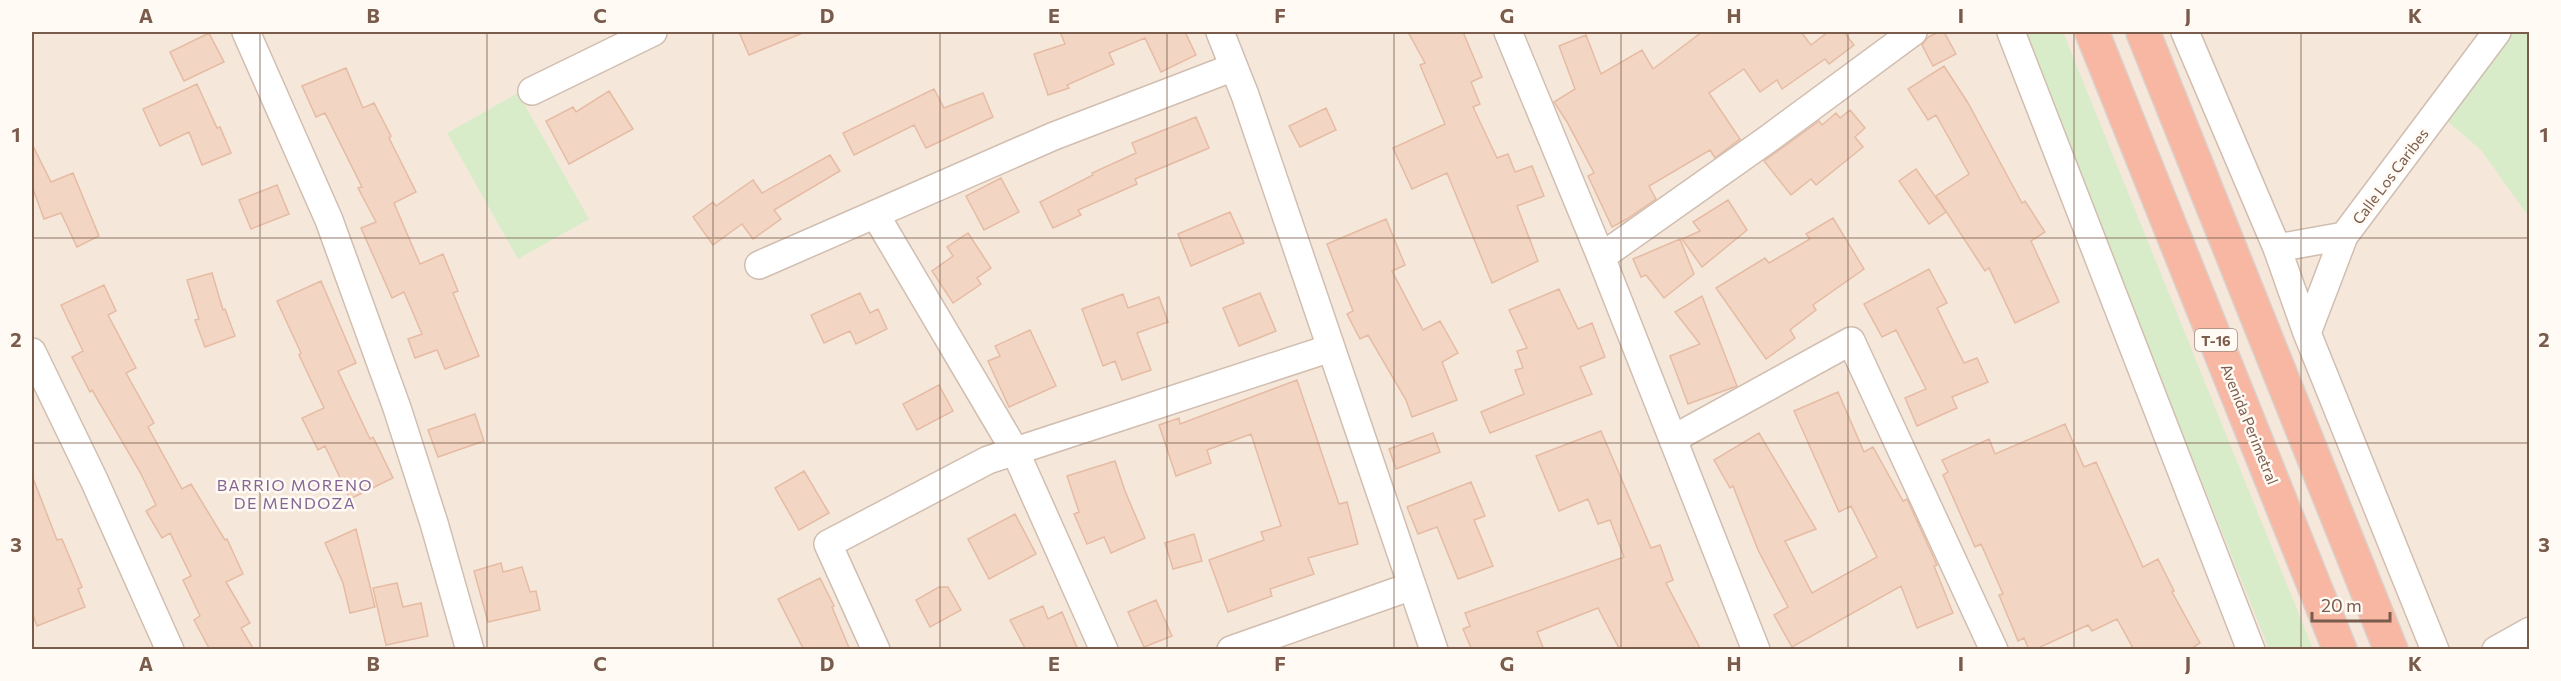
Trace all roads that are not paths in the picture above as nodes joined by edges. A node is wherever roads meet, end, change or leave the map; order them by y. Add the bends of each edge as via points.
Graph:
1 (246, 32) edge
2 (653, 32) edge
3 (1220, 32) edge
4 (1508, 32) edge
5 (1913, 32) edge
6 (2011, 32) edge
7 (2092, 32) edge
8 (2143, 32) edge
9 (2185, 32) edge
10 (2497, 32) edge
11 (1234, 67) junction
12 (532, 91) dead end
13 (875, 214) junction
14 (2344, 236) junction
15 (2277, 248) junction
16 (1601, 257) junction
17 (759, 265) dead end
18 (2307, 333) junction
19 (1331, 348) junction
20 (32, 352) edge
21 (1673, 439) junction
22 (1015, 451) junction
23 (1412, 586) junction
24 (2529, 631) edge
25 (170, 650) edge
26 (470, 650) edge
27 (876, 650) edge
28 (1104, 650) edge
29 (1231, 650) edge
30 (1434, 650) edge
31 (1756, 650) edge
32 (1994, 650) edge
33 (2251, 650) edge
34 (2340, 650) edge
35 (2391, 650) edge
36 (2435, 650) edge
37 (2496, 650) edge

1 - 26 street via 329,220 357,297 431,513
2 - 12 street
3 - 11 street
4 - 16 street
5 - 16 street
6 - 33 street
7 - 34 highway, Avenida Perimetral / T-16
8 - 35 highway
9 - 15 street
10 - 14 street, Calle Los Caribes
11 - 13 street via 1054,136
11 - 19 street
13 - 17 street
13 - 22 street
14 - 15 street
14 - 18 street, Calle Los Caribes
15 - 18 street
16 - 21 street
18 - 36 street
19 - 22 street
19 - 23 street
20 - 25 street
21 - 31 street
21 - 32 street via 1851,341
22 - 27 street via 988,460 828,544
22 - 28 street
23 - 29 street
23 - 30 street
24 - 37 street

